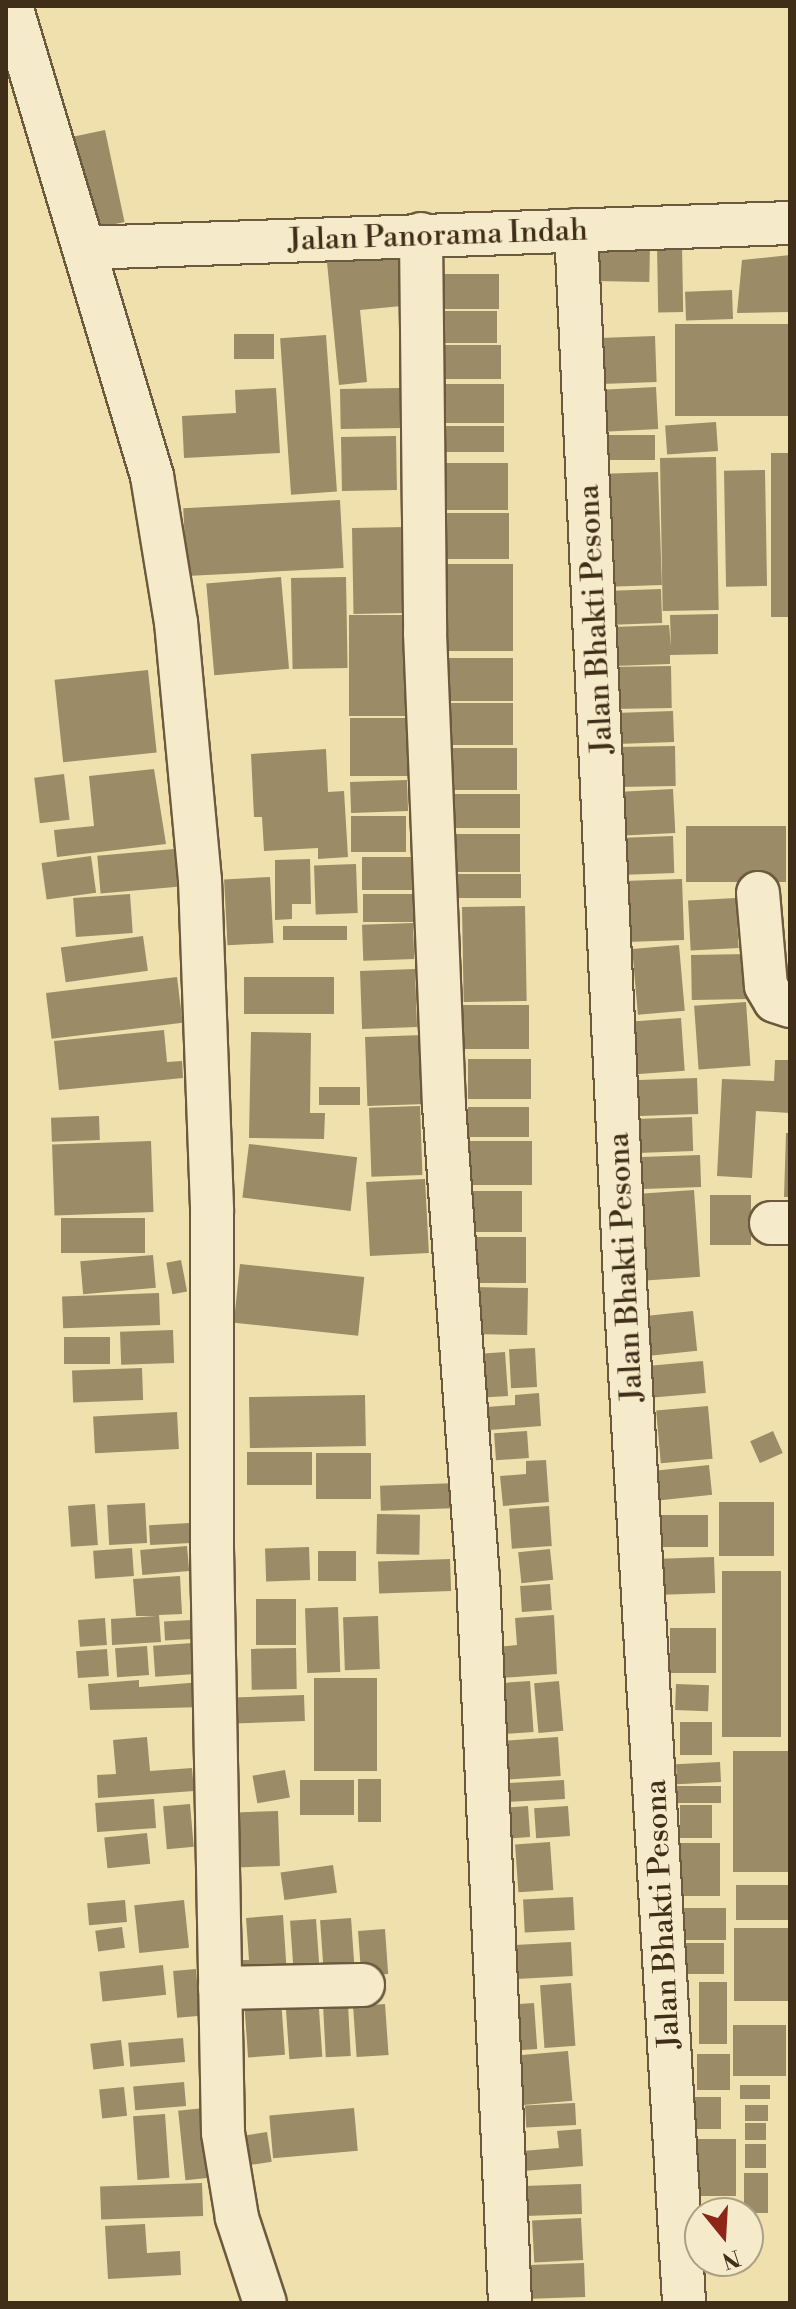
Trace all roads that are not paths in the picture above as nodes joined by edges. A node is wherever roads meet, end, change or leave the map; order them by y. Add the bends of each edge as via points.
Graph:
1 (11, 6) edge
2 (790, 223) edge
3 (576, 230) junction
4 (421, 234) junction
5 (85, 248) junction
6 (758, 893) dead end
7 (790, 1006) edge
8 (363, 1985) dead end
9 (220, 1988) junction
10 (265, 2303) edge
11 (510, 2303) edge
12 (684, 2303) edge

1 - 5 street
2 - 3 street, Jalan Panorama Indah
3 - 4 street, Jalan Panorama Indah
3 - 12 street, Jalan Bhakti Pesona via 626,1302
4 - 5 street, Jalan Panorama Indah
4 - 11 street via 425,633 444,1105 478,1576
5 - 9 street via 152,476 176,622 200,880 212,1212
6 - 7 street via 766,986 775,1001
8 - 9 street
9 - 10 street via 223,2133 237,2218

